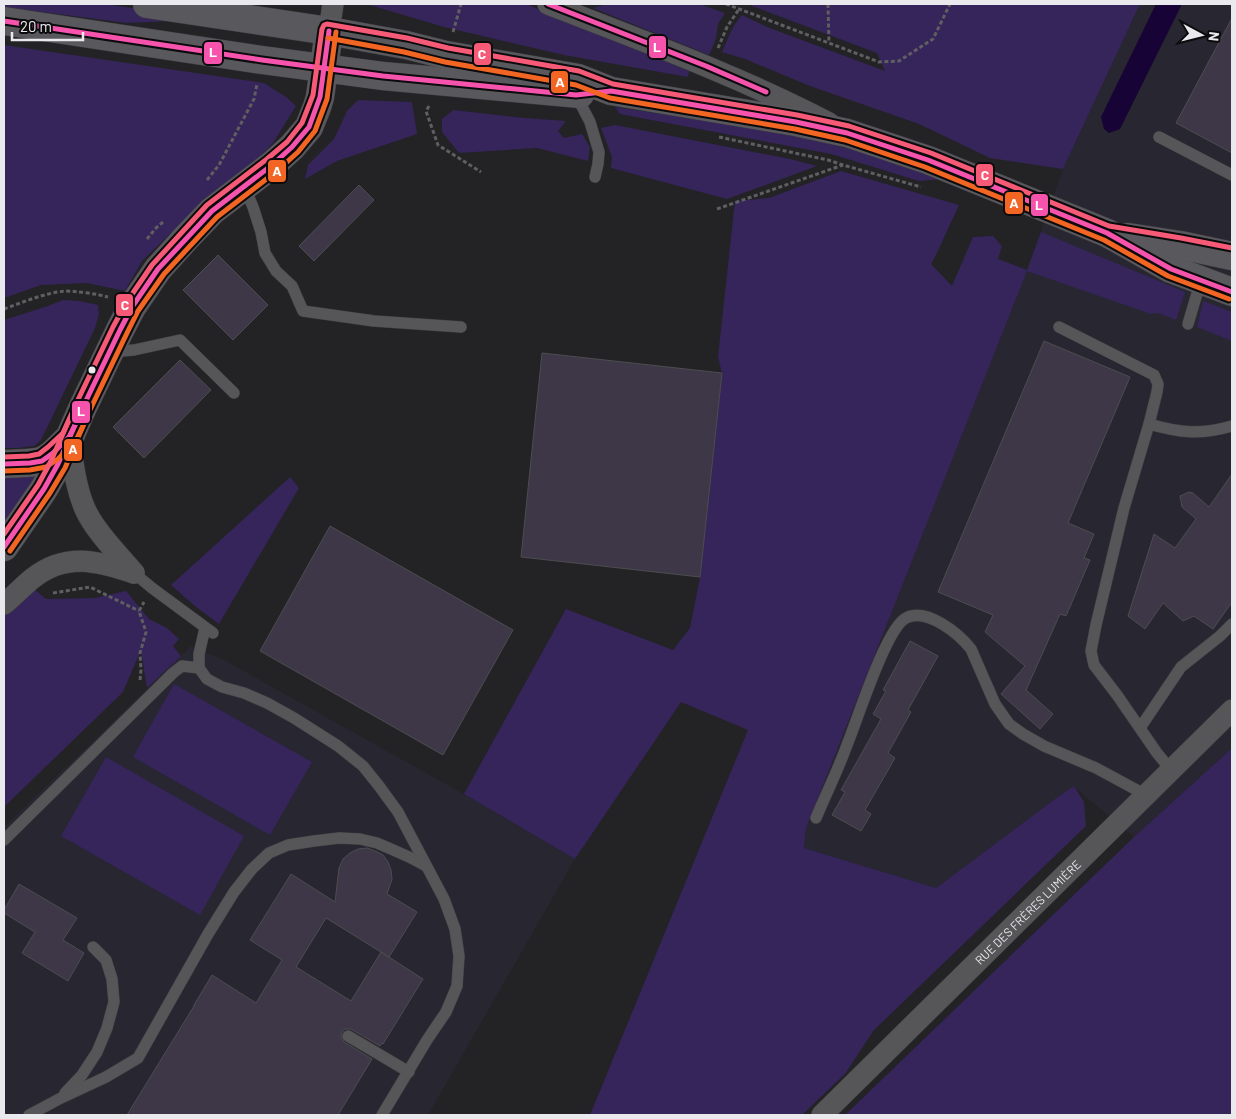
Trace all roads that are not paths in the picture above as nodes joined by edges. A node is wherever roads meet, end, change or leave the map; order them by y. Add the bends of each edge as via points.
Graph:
1 (147, 4) edge
2 (333, 4) edge
3 (548, 4) edge
4 (4, 21) edge
5 (329, 31) junction
6 (324, 68) junction
7 (611, 91) junction
8 (576, 95) junction
9 (847, 132) junction
10 (1159, 137) dead end
11 (1232, 174) edge
12 (595, 176) dead end
13 (244, 186) junction
14 (1107, 233) junction
15 (1232, 256) edge
16 (1201, 280) junction
17 (1232, 292) edge
18 (1188, 324) dead end
19 (462, 327) dead end
20 (1060, 327) dead end
21 (108, 352) junction
22 (234, 393) dead end
23 (1149, 424) junction
24 (1232, 426) edge
25 (69, 437) junction
26 (4, 464) edge
27 (4, 546) edge
28 (134, 573) junction
29 (5, 600) edge
30 (1232, 624) edge
31 (199, 668) junction
32 (1232, 710) edge
33 (1140, 728) junction
34 (1171, 770) junction
35 (1146, 795) junction
36 (816, 818) dead end
37 (4, 840) edge
38 (426, 866) junction
39 (93, 947) dead end
40 (348, 1036) dead end
41 (408, 1072) junction
42 (61, 1098) junction
43 (29, 1115) edge
44 (382, 1115) edge
45 (822, 1115) edge

1 - 5 main road
2 - 5 street
3 - 9 street via 706,66 787,101
4 - 6 main road
5 - 6 main road
5 - 7 main road via 578,78
6 - 8 main road
6 - 13 main road via 317,107 309,127 292,147
7 - 8 main road
7 - 9 main road
8 - 12 lane via 590,122 599,152
9 - 14 main road via 928,160
10 - 11 lane
13 - 19 lane via 254,208 265,253 276,272 292,286 303,311
13 - 21 main road via 212,211 158,269 132,307
14 - 15 main road
14 - 16 main road via 1171,269
16 - 17 main road
16 - 18 lane
20 - 23 lane via 1154,375 1158,384
21 - 22 lane via 180,340
21 - 25 main road
23 - 24 lane via 1197,433
23 - 33 lane via 1124,508 1091,651 1094,665
25 - 26 main road via 42,460
25 - 27 main road via 44,489
25 - 28 street via 78,492 85,509
28 - 29 street via 78,560 57,564
28 - 31 lane via 209,630 199,654
30 - 33 lane via 1181,667
31 - 37 lane via 182,666 173,673
31 - 38 lane via 214,683 267,703 294,718 362,766 398,812
32 - 34 street, RUE DES FRÈRES LUMIÈRE
33 - 34 lane
34 - 35 street, RUE DES FRÈRES LUMIÈRE
35 - 36 lane via 1096,768 1044,746 1009,724 996,704 971,649 933,618 921,616 907,617 890,638
35 - 45 street, RUE DES FRÈRES LUMIÈRE
38 - 41 lane via 444,899 455,929 459,956 457,986 446,1012
38 - 42 lane via 377,843 339,838 288,845 269,854 234,892 138,1058
39 - 42 lane via 106,960 114,1002 97,1052
40 - 41 lane
41 - 44 lane
42 - 43 lane

